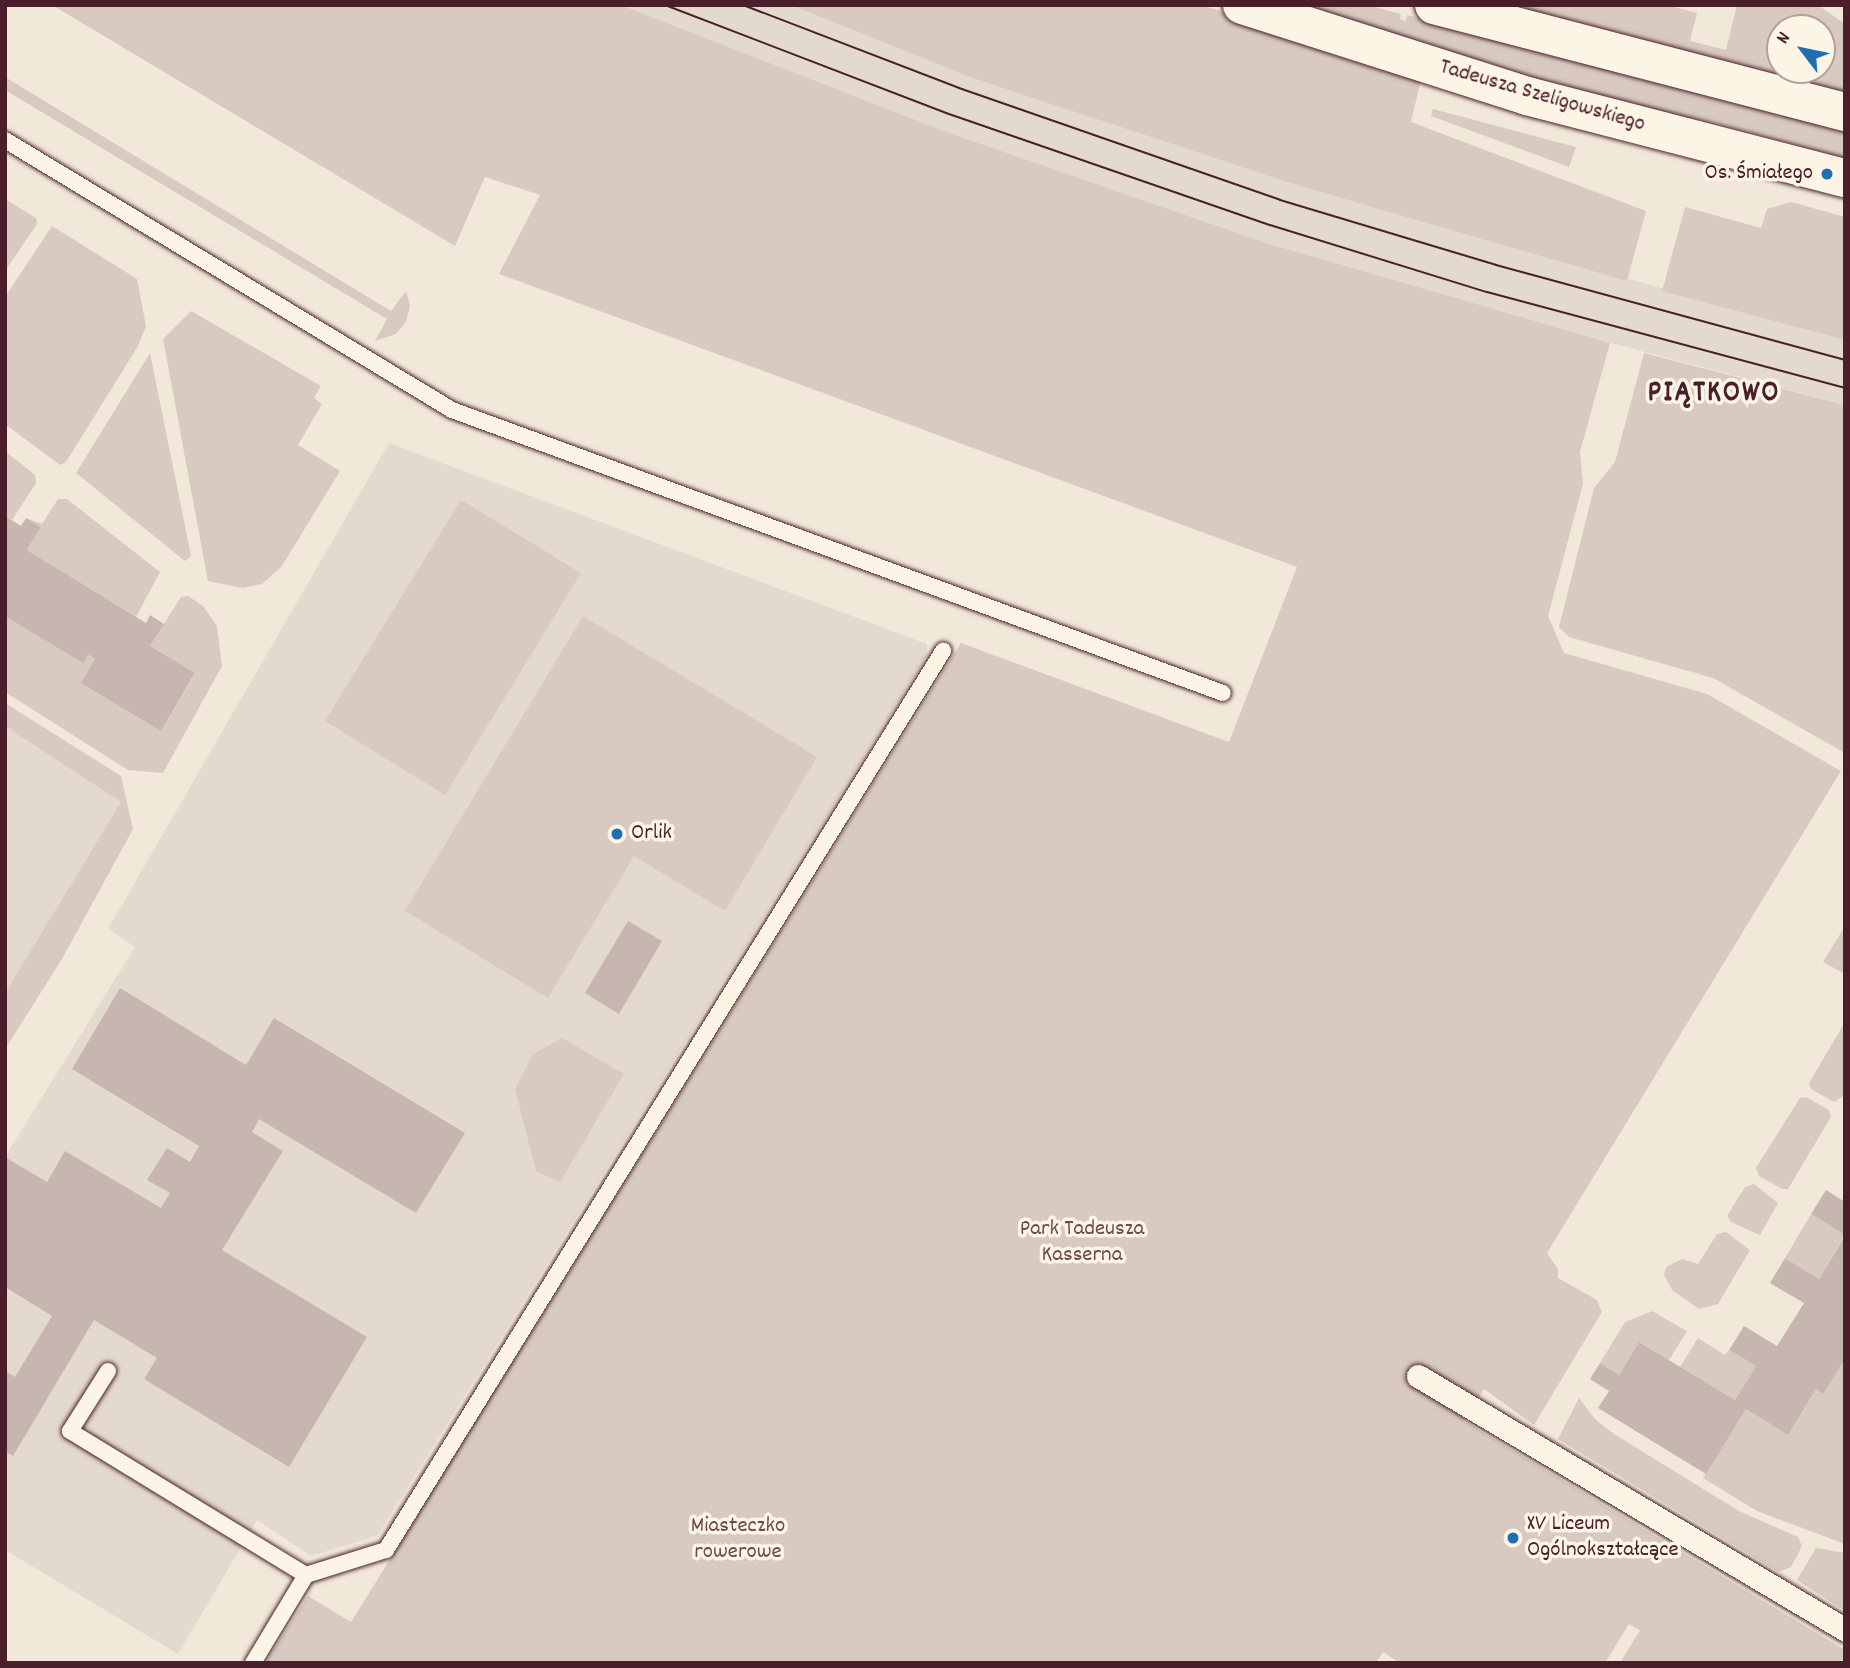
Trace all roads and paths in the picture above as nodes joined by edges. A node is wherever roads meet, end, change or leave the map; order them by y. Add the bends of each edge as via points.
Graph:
1 (1242, 5) edge
2 (1434, 5) edge
3 (1845, 112) edge
4 (5, 140) edge
5 (1845, 178) edge
6 (943, 651) dead end
7 (1223, 692) dead end
8 (108, 1371) dead end
9 (1418, 1376) dead end
10 (306, 1575) junction
11 (1845, 1629) edge
12 (253, 1663) edge

1 - 5 street, Tadeusza Szeligowskiego via 1527,96
2 - 3 street
4 - 7 lane via 452,410
6 - 10 lane via 386,1550
8 - 10 lane via 70,1431
9 - 11 street
10 - 12 lane

